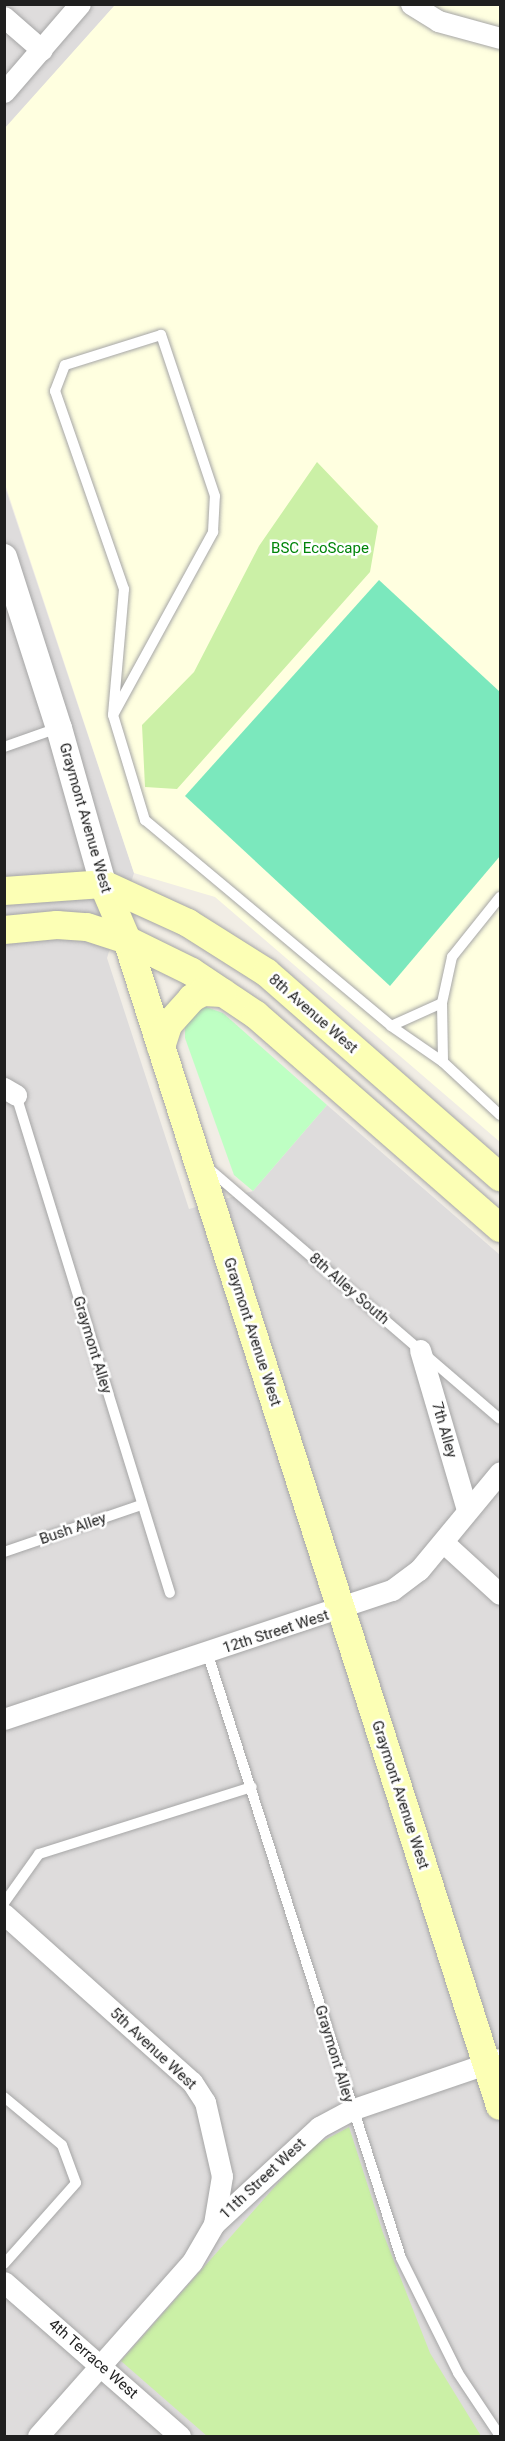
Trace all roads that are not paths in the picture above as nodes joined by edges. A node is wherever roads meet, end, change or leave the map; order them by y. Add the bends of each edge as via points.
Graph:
1 (80, 4) edge
2 (411, 4) edge
3 (4, 17) edge
4 (501, 38) edge
5 (42, 50) junction
6 (4, 92) edge
7 (4, 557) edge
8 (113, 715) junction
9 (59, 728) junction
10 (4, 747) edge
11 (103, 884) junction
12 (4, 891) edge
13 (501, 897) edge
14 (4, 930) edge
15 (127, 940) junction
16 (223, 993) junction
17 (442, 1003) junction
18 (391, 1026) junction
19 (161, 1047) junction
20 (443, 1062) junction
21 (10, 1092) edge
22 (501, 1115) edge
23 (197, 1159) junction
24 (501, 1177) edge
25 (501, 1228) edge
26 (420, 1350) junction
27 (501, 1419) edge
28 (501, 1472) edge
29 (141, 1505) junction
30 (467, 1510) junction
31 (443, 1542) junction
32 (4, 1552) edge
33 (170, 1593) dead end
34 (501, 1594) edge
35 (341, 1610) junction
36 (208, 1654) junction
37 (4, 1719) edge
38 (252, 1787) junction
39 (4, 1904) edge
40 (4, 1914) edge
41 (493, 2062) edge
42 (4, 2097) edge
43 (501, 2106) edge
44 (351, 2110) junction
45 (214, 2224) junction
46 (4, 2264) edge
47 (4, 2282) edge
48 (101, 2364) junction
49 (38, 2436) edge
50 (180, 2436) edge
51 (500, 2436) edge

1 - 5 street
2 - 4 street via 438,21
3 - 5 street
5 - 6 street
7 - 9 street, Graymont Avenue West
8 - 8 lane via 124,589 55,391 65,365 161,335 216,496 213,532
8 - 18 lane via 145,820
9 - 10 lane
9 - 11 street, Graymont Avenue West
11 - 12 main road
11 - 15 main road, Graymont Avenue West
11 - 24 main road, 8th Avenue West via 188,923 267,973
13 - 17 lane via 452,957
14 - 15 main road via 57,925 87,927
15 - 16 main road via 192,972
15 - 19 main road, Graymont Avenue West
16 - 19 main road via 203,992 186,1003 168,1025
16 - 25 main road via 256,1015
17 - 18 lane
17 - 20 lane
18 - 20 lane
19 - 23 main road, Graymont Avenue West
20 - 22 lane
21 - 29 lane, Graymont Alley
23 - 26 lane, 8th Alley South
23 - 35 main road, Graymont Avenue West
26 - 27 lane, 8th Alley South
26 - 30 street, 7th Alley
28 - 30 street, 12th Street West
29 - 32 lane, Bush Alley
29 - 33 lane, Graymont Alley
30 - 31 street, 12th Street West
31 - 34 street
31 - 35 street, 12th Street West via 419,1570 393,1590
35 - 36 street, 12th Street West
35 - 41 main road, Graymont Avenue West
36 - 37 street, 12th Street West
36 - 38 lane, Graymont Alley
38 - 39 lane via 39,1854
38 - 44 lane, Graymont Alley
40 - 45 street, 5th Avenue West via 192,2082 205,2102 222,2176
41 - 43 main road, Graymont Avenue West
41 - 44 street, 11th Street West
42 - 46 lane via 62,2145 76,2183
44 - 45 street, 11th Street West via 319,2127
44 - 51 lane, Graymont Alley via 401,2258 458,2373
45 - 48 street, 11th Street West via 192,2262
47 - 48 street, 4th Terrace West
48 - 49 street, 11th Street West
48 - 50 street, 4th Terrace West

